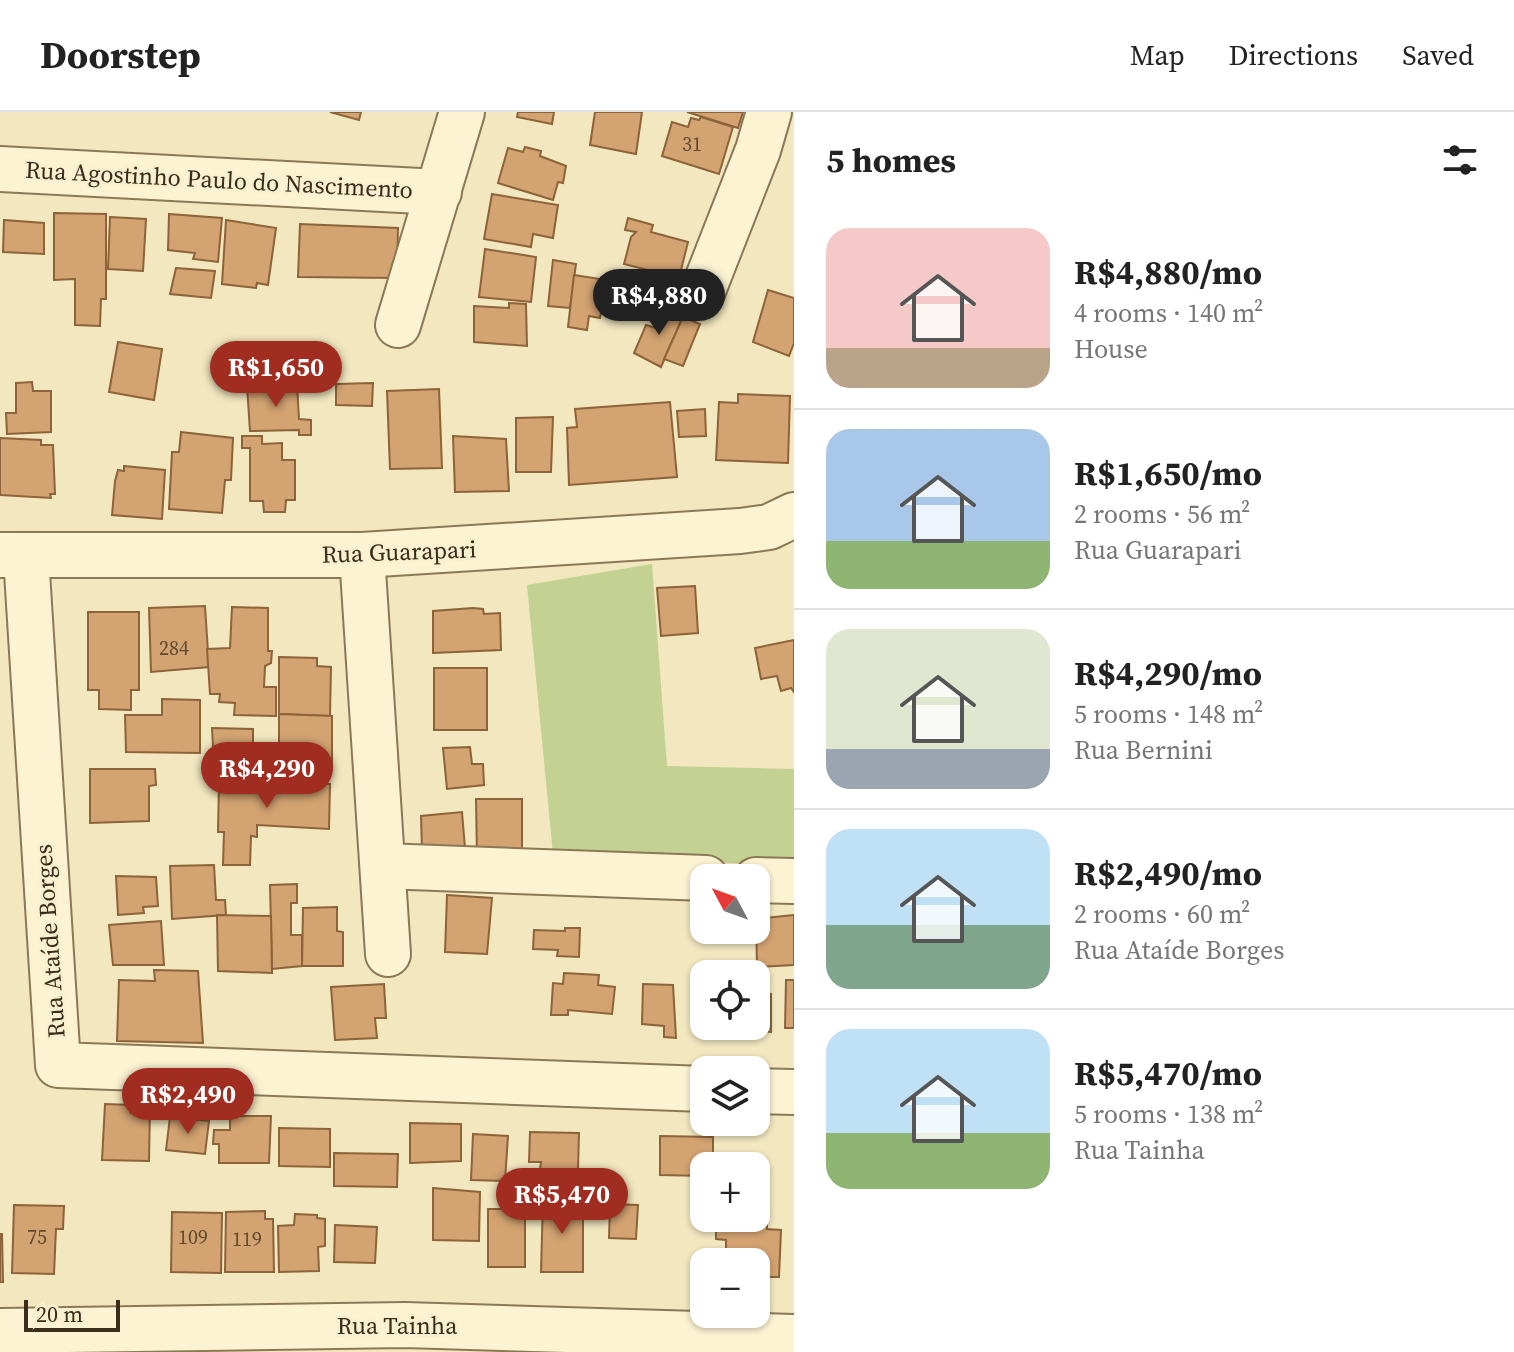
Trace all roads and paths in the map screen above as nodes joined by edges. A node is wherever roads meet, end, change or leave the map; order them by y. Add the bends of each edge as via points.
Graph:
1 (462, 112) edge
2 (769, 112) edge
3 (0, 169) edge
4 (439, 192) junction
5 (702, 293) dead end
6 (398, 325) dead end
7 (794, 515) edge
8 (13, 555) edge
9 (362, 555) junction
10 (383, 866) junction
11 (690, 877) edge
12 (770, 880) edge
13 (794, 881) edge
14 (388, 954) dead end
15 (690, 1088) edge
16 (770, 1091) edge
17 (794, 1092) edge
18 (0, 1331) edge
19 (794, 1337) edge

1 - 4 street
2 - 5 street
3 - 4 street, Rua Agostinho Paulo do Nascimento
4 - 6 street
7 - 9 street, Rua Guarapari via 769,527 740,531
8 - 9 street, Rua Guarapari
8 - 15 street, Rua Ataíde Borges via 58,1065
9 - 10 street
10 - 11 street
10 - 14 street
12 - 13 street
16 - 17 street
18 - 19 street, Rua Tainha via 405,1325

